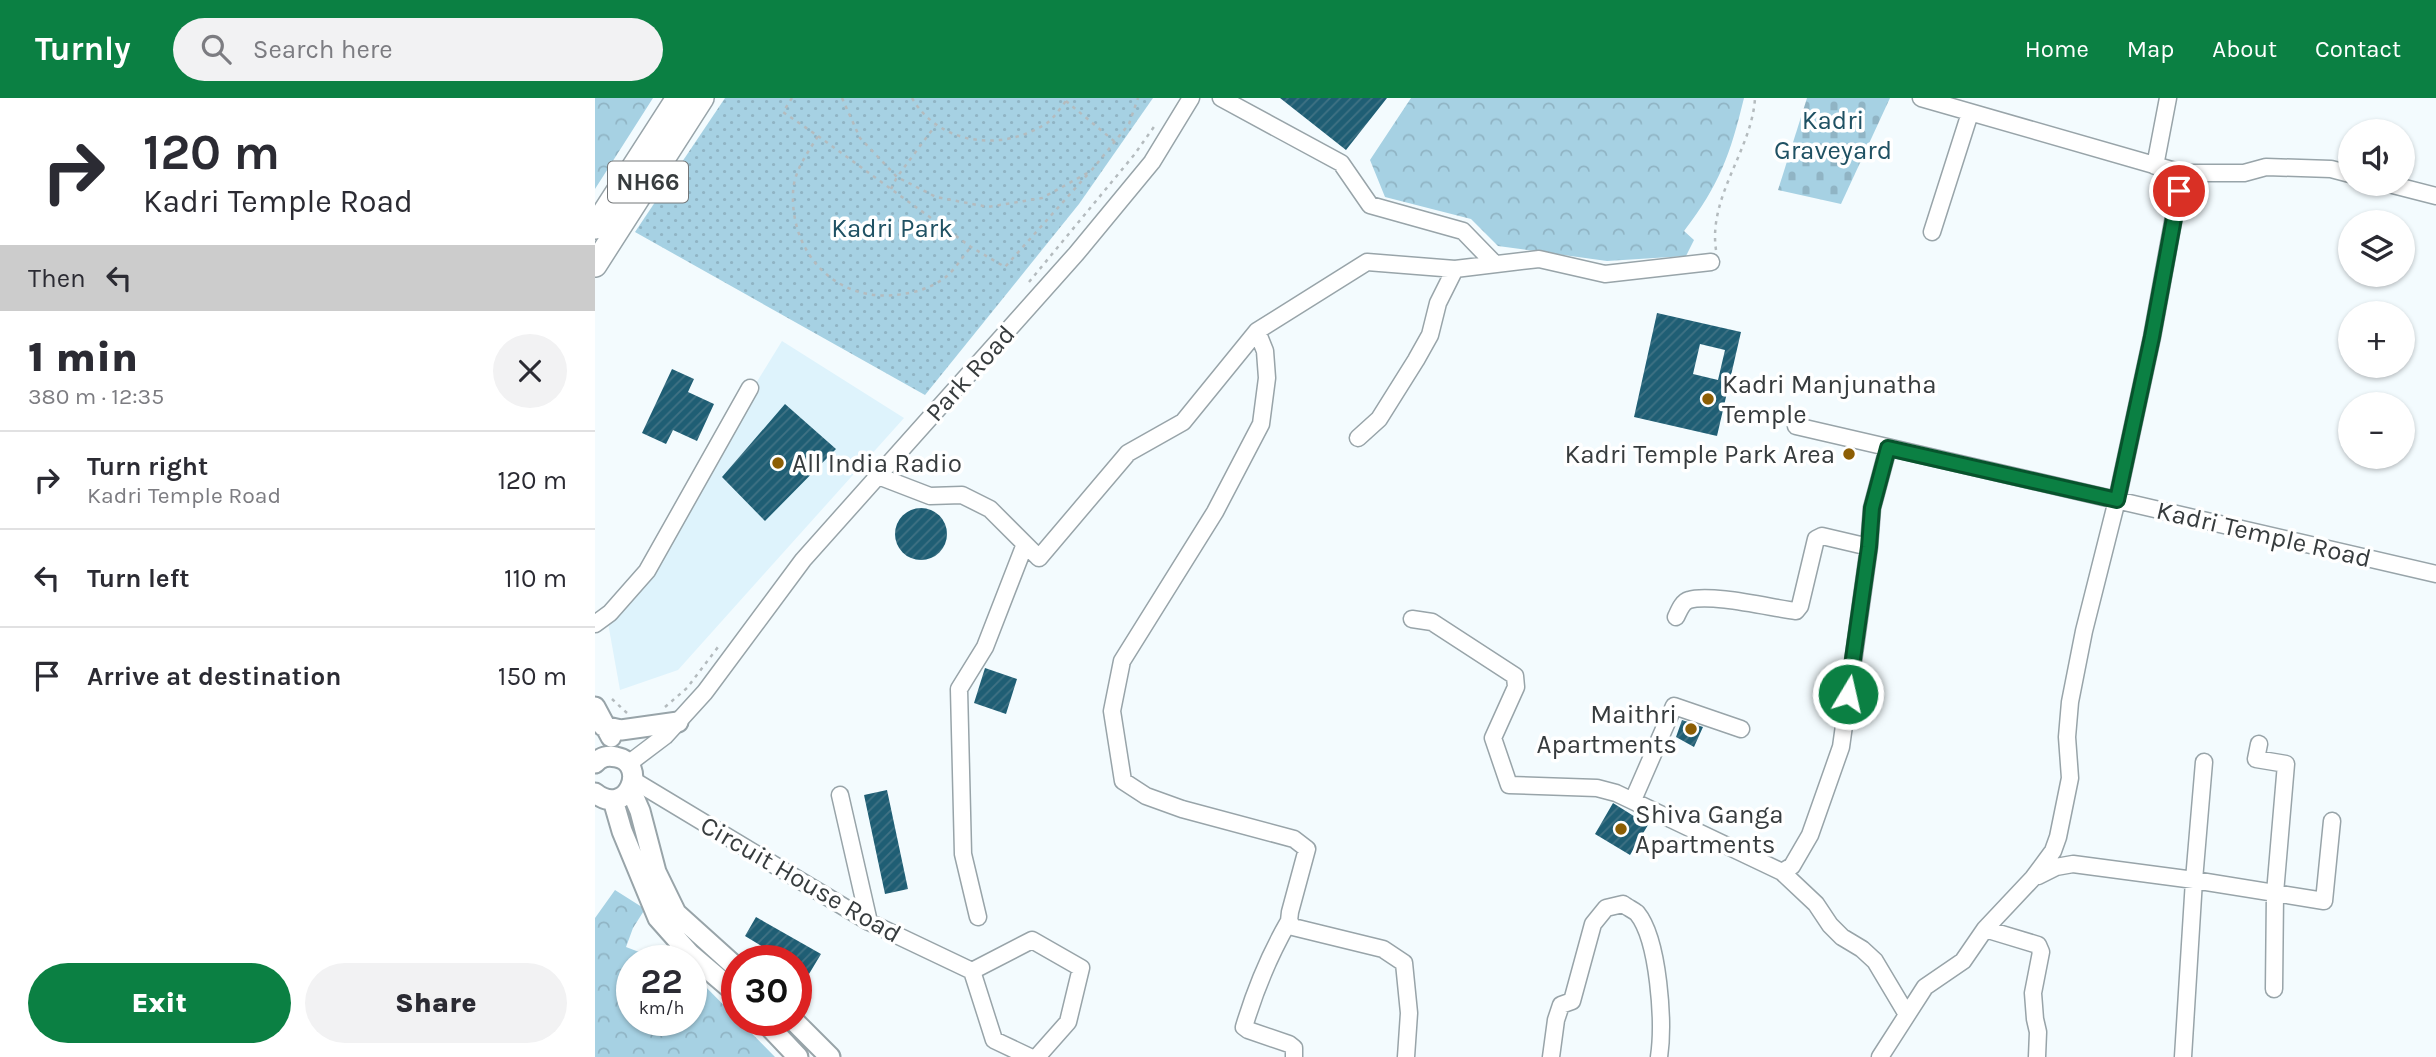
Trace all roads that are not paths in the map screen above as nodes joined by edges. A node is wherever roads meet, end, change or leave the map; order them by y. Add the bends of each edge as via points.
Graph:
1 (678, 98) edge
2 (702, 98) edge
3 (1191, 98) edge
4 (1221, 98) edge
5 (1921, 98) edge
6 (2168, 98) edge
7 (1970, 113) junction
8 (2155, 166) junction
9 (2338, 171) edge
10 (2182, 173) junction
11 (2415, 191) edge
12 (2436, 196) edge
13 (595, 228) edge
14 (1932, 232) dead end
15 (1714, 261) road end
16 (1495, 264) junction
17 (595, 265) edge
18 (1455, 269) junction
19 (1257, 331) junction
20 (750, 388) dead end
21 (1796, 426) dead end
22 (1358, 438) dead end
23 (1888, 448) junction
24 (878, 476) junction
25 (2117, 500) junction
26 (1025, 544) junction
27 (1869, 547) junction
28 (2436, 574) edge
29 (1676, 617) dead end
30 (1412, 619) dead end
31 (595, 624) edge
32 (595, 707) edge
33 (678, 722) junction
34 (603, 726) junction
35 (1741, 729) dead end
36 (2259, 744) dead end
37 (2204, 762) dead end
38 (595, 763) edge
39 (629, 774) junction
40 (604, 796) edge
41 (840, 796) dead end
42 (1633, 800) junction
43 (2332, 821) dead end
44 (1782, 872) junction
45 (2033, 878) junction
46 (2194, 880) junction
47 (2275, 893) junction
48 (978, 917) dead end
49 (1289, 921) junction
50 (869, 922) junction
51 (1985, 929) junction
52 (721, 954) edge
53 (972, 971) junction
54 (721, 980) edge
55 (2274, 989) dead end
56 (1906, 1013) junction
57 (778, 1036) edge
58 (809, 1036) edge
59 (798, 1057) edge
60 (830, 1057) edge
61 (1030, 1057) edge
62 (1037, 1057) edge
63 (1294, 1057) edge
64 (1406, 1057) edge
65 (1551, 1057) edge
66 (1659, 1057) edge
67 (1880, 1057) edge
68 (2037, 1057) edge
69 (2183, 1057) edge

1 - 13 highway, NH66
2 - 17 highway, NH66
3 - 24 street, Park Road via 1152,162 1076,254
4 - 16 street via 1341,163 1370,205 1463,231
5 - 7 street
6 - 8 street
7 - 8 street
7 - 14 street
8 - 10 street
9 - 10 street via 2266,167 2244,173
10 - 25 street
11 - 12 street
15 - 16 street via 1605,274 1539,259
16 - 18 street
18 - 19 street via 1367,262
18 - 22 street via 1416,360 1379,419
19 - 26 street via 1183,422 1128,453 1039,558
19 - 49 street via 1265,351 1267,378 1261,424 1215,512 1122,661 1112,711 1123,781 1146,796 1294,839 1307,849
20 - 31 street via 647,570
21 - 23 street, Kadri Temple Road
23 - 25 street, Kadri Temple Road
23 - 27 street via 1872,508
24 - 26 street via 930,496 962,495 990,509
24 - 33 street, Park Road via 803,560
25 - 28 street, Kadri Temple Road
25 - 45 street via 2070,702 2070,778 2058,838
26 - 48 street via 985,647 959,689 963,854
27 - 29 street via 1816,538 1796,611 1692,599
27 - 44 street via 1841,747 1810,835 1792,866
30 - 42 street via 1432,622 1515,676 1516,687 1493,738 1509,785 1597,788
32 - 34 main road
33 - 34 main road via 621,730
33 - 39 street, Park Road
34 - 39 main road
35 - 42 street via 1674,706
36 - 47 street via 2256,759 2286,764
37 - 46 street
38 - 39 main road via 613,756
39 - 40 main road via 621,797
39 - 50 street, Circuit House Road
39 - 52 main road via 656,872 676,913
40 - 54 main road via 658,918
41 - 50 street
42 - 44 street
43 - 47 street via 2324,901
44 - 56 street via 1842,937 1875,961
45 - 46 street via 2073,864
45 - 51 street
46 - 47 street
46 - 69 street
47 - 55 street
49 - 63 street via 1244,1027 1289,1044
49 - 64 street via 1293,927 1383,949 1403,963 1409,1013
50 - 53 street, Circuit House Road
51 - 56 street via 1963,961 1925,987
51 - 68 street via 2038,945 2041,952 2033,993
53 - 61 street via 994,1040
53 - 62 street via 1032,940 1081,968 1068,1022
56 - 67 street
57 - 59 main road
58 - 60 main road
65 - 66 street via 1556,1020 1562,1005 1572,1001 1593,923 1606,908 1623,904 1636,913 1649,938 1659,988

